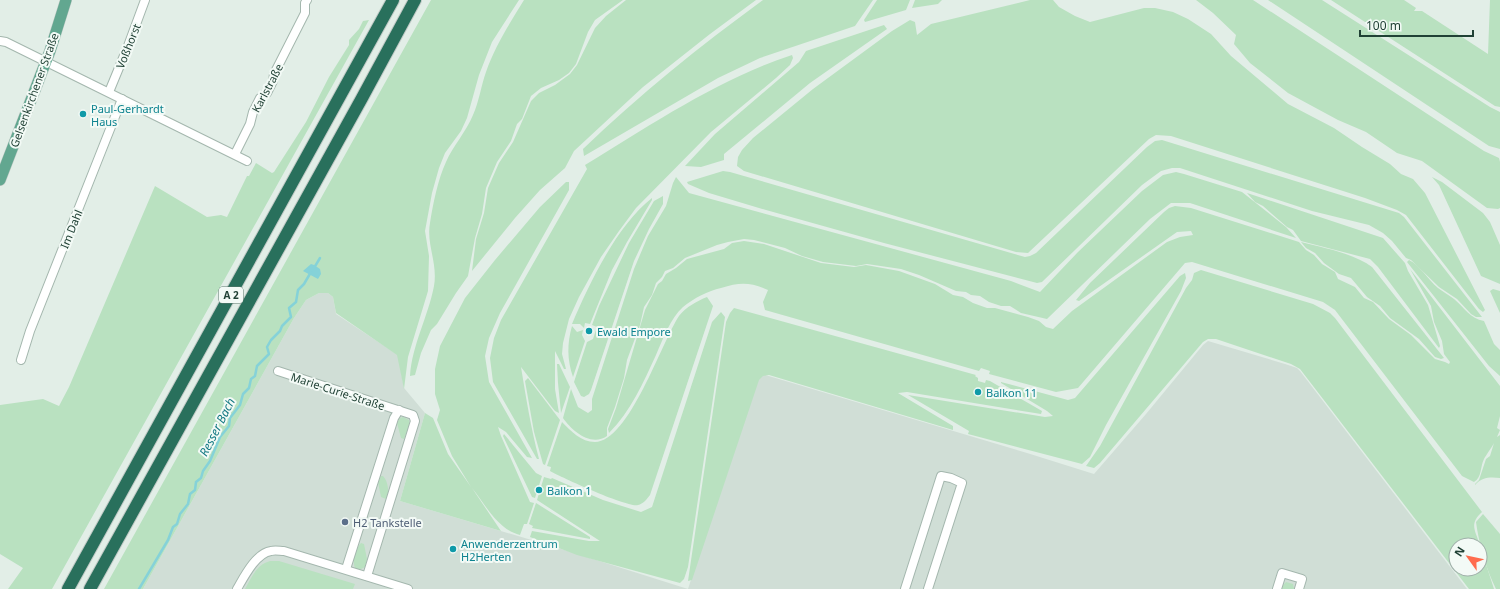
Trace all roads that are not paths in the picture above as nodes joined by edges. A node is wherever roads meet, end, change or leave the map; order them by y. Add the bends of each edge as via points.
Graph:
1 (66, 0) edge
2 (145, 0) edge
3 (307, 0) edge
4 (393, 0) edge
5 (415, 0) edge
6 (0, 41) edge
7 (46, 62) junction
8 (109, 92) junction
9 (122, 99) junction
10 (235, 154) junction
11 (246, 161) dead end
12 (0, 180) edge
13 (21, 360) dead end
14 (278, 372) dead end
15 (399, 410) junction
16 (346, 569) junction
17 (367, 576) junction
18 (68, 589) edge
19 (90, 589) edge
20 (237, 589) edge
21 (408, 589) edge
22 (905, 589) edge
23 (928, 589) edge
24 (1277, 589) edge
25 (1299, 589) edge

1 - 7 main road, Gelsenkirchener Straße
2 - 8 street, Voßhorst
3 - 10 street, Karlstraße via 305,13 267,93 260,98 253,112
4 - 18 highway, A 2
5 - 19 highway, A 2
6 - 7 street
7 - 8 street
7 - 12 main road, Gelsenkirchener Straße
8 - 9 street
9 - 10 street
9 - 13 street, Im Dahl via 30,331
10 - 11 street
14 - 15 street, Marie-Curie-Straße
15 - 16 street, Marie-Curie-Straße via 394,418
15 - 17 street, Marie-Curie-Straße via 413,414 415,421
16 - 17 street
16 - 20 street via 284,551 270,550 257,558
17 - 21 street
22 - 23 street via 941,476 962,483
24 - 25 street via 1282,573 1302,579

